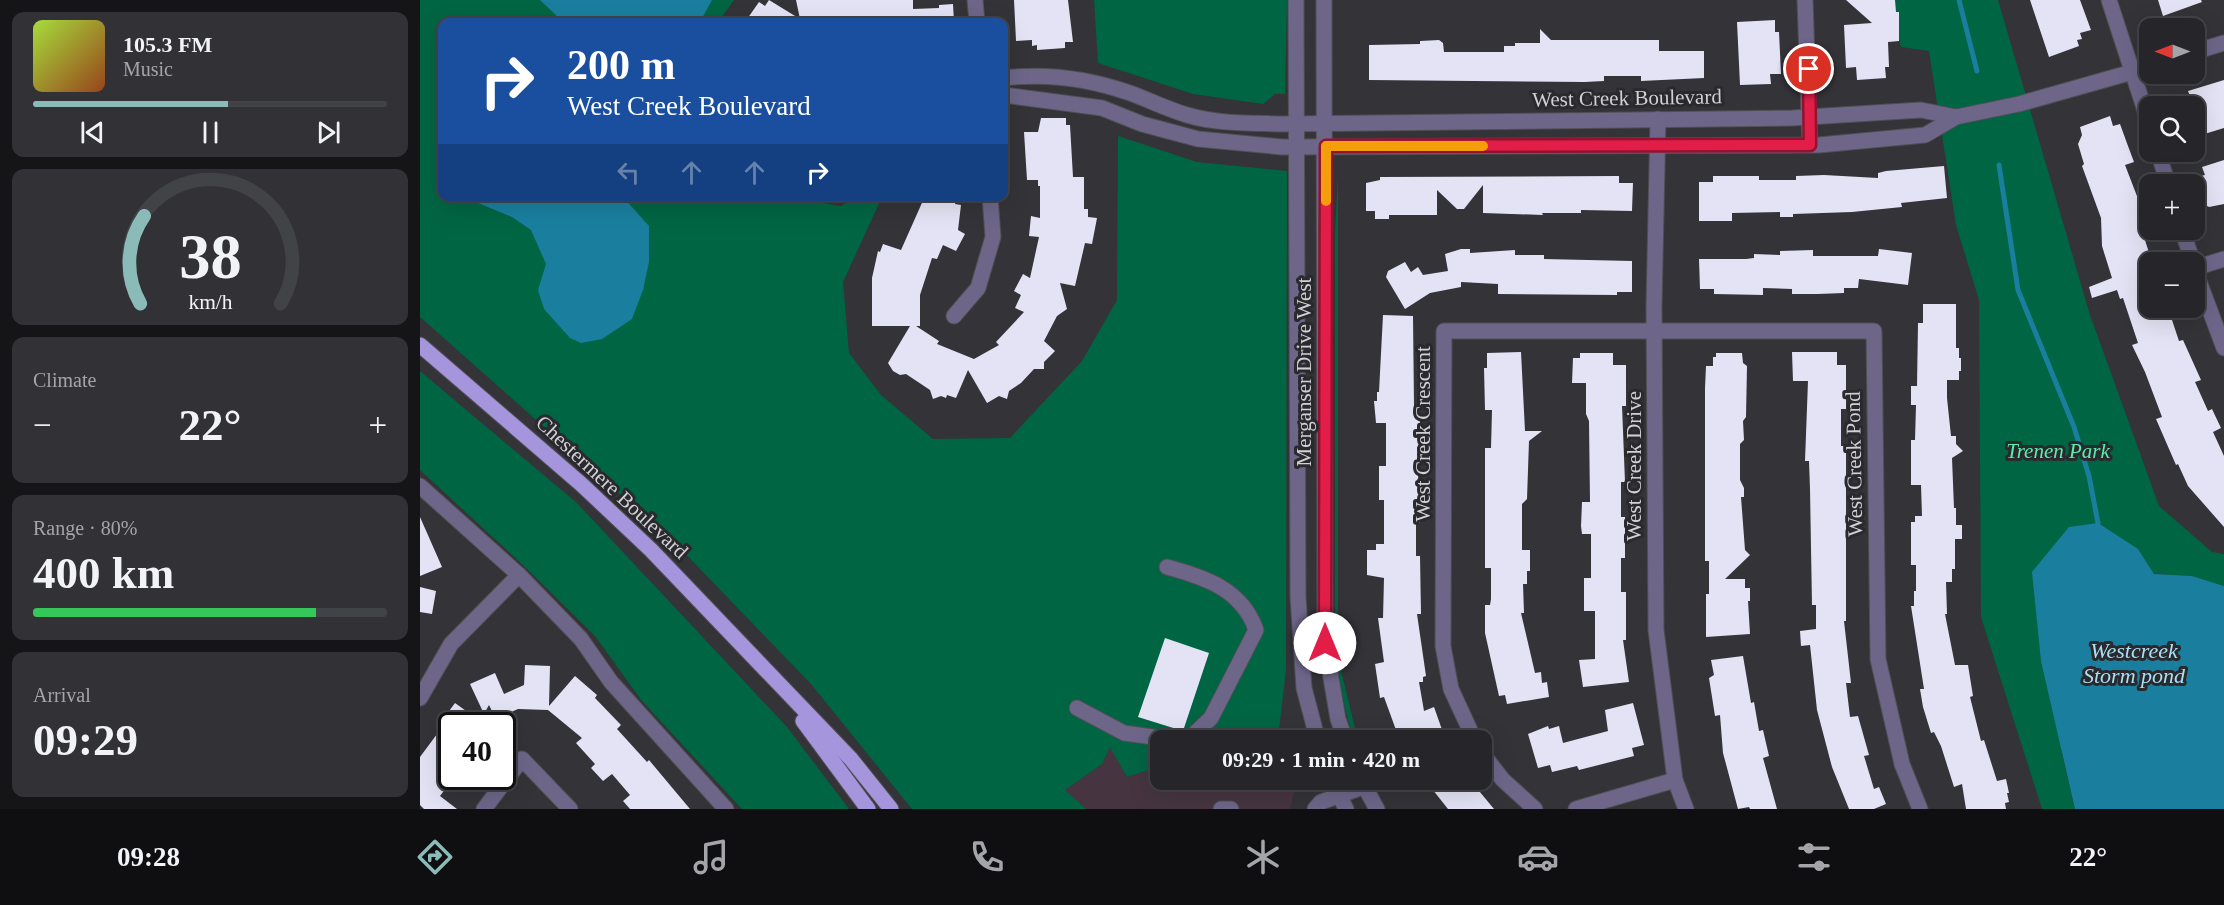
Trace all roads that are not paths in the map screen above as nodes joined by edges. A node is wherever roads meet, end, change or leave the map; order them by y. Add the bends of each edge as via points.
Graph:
1 (975, 0) edge
2 (1296, 0) edge
3 (1324, 0) edge
4 (1806, 0) edge
5 (2109, 0) edge
6 (976, 18) edge
7 (2224, 43) edge
8 (2205, 49) edge
9 (2139, 70) edge
10 (2132, 72) junction
11 (1008, 78) edge
12 (1008, 96) edge
13 (2140, 96) edge
14 (1810, 117) junction
15 (1956, 117) junction
16 (1658, 119) junction
17 (1326, 122) junction
18 (1298, 123) junction
19 (1810, 145) junction
20 (1326, 146) junction
21 (1659, 146) junction
22 (1298, 147) junction
23 (990, 201) edge
24 (2224, 259) edge
25 (2205, 265) edge
26 (2205, 296) edge
27 (954, 316) dead end
28 (1654, 330) junction
29 (420, 345) edge
30 (2224, 348) edge
31 (420, 486) edge
32 (1167, 567) dead end
33 (519, 575) junction
34 (766, 670) junction
35 (420, 698) edge
36 (1077, 708) dead end
37 (1198, 730) edge
38 (1315, 730) edge
39 (1343, 730) edge
40 (1470, 730) edge
41 (1150, 737) edge
42 (1492, 766) edge
43 (1675, 780) junction
44 (1355, 790) edge
45 (1366, 790) edge
46 (1342, 802) edge
47 (484, 809) edge
48 (570, 809) edge
49 (726, 809) edge
50 (868, 809) edge
51 (891, 809) edge
52 (1221, 809) edge
53 (1231, 809) edge
54 (1315, 809) edge
55 (1377, 809) edge
56 (1535, 809) edge
57 (1576, 809) edge
58 (1686, 809) edge
59 (1920, 809) edge

1 - 6 street
2 - 18 street, Merganser Drive West
3 - 17 street, Merganser Drive West
4 - 14 street
5 - 10 street
7 - 8 street
9 - 10 street, West Creek Boulevard
10 - 13 street
10 - 15 street, West Creek Boulevard via 2010,107
11 - 18 street, West Creek Boulevard via 1064,77 1210,120
12 - 22 street, West Creek Boulevard via 1102,108 1198,140
14 - 15 street, West Creek Boulevard via 1921,110
14 - 16 street, West Creek Boulevard
14 - 19 street
15 - 19 street, West Creek Boulevard via 1925,135
16 - 17 street, West Creek Boulevard
16 - 21 street, West Creek Drive
17 - 18 street, West Creek Boulevard
17 - 20 street, Merganser Drive West
18 - 22 street, Merganser Drive West
19 - 21 street, West Creek Boulevard
20 - 21 street, West Creek Boulevard
20 - 22 street, West Creek Boulevard
20 - 39 street, Merganser Drive West via 1325,643
21 - 28 street, West Creek Drive
22 - 38 street, Merganser Drive West via 1298,597 1304,688
23 - 27 street via 993,237 978,288
24 - 25 street
26 - 30 street
28 - 40 street, West Creek Crescent via 1444,331 1443,646 1451,689
28 - 43 street, West Creek Drive via 1656,630
28 - 59 street, West Creek Pond via 1874,331 1878,659 1902,764
29 - 34 main road, Chestermere Boulevard via 581,484 651,550
31 - 33 street
32 - 37 street via 1208,579 1239,601 1252,617 1256,630 1211,718
33 - 35 street via 451,644
33 - 49 street via 581,639 611,682
34 - 50 main road, Chestermere Boulevard
34 - 51 main road, Chestermere Boulevard via 851,759
36 - 41 street via 1124,733
42 - 56 street
43 - 57 street
43 - 58 street, West Creek Drive
44 - 46 street
45 - 55 street
46 - 54 street via 1321,802
47 - 48 street via 522,759
52 - 53 street

